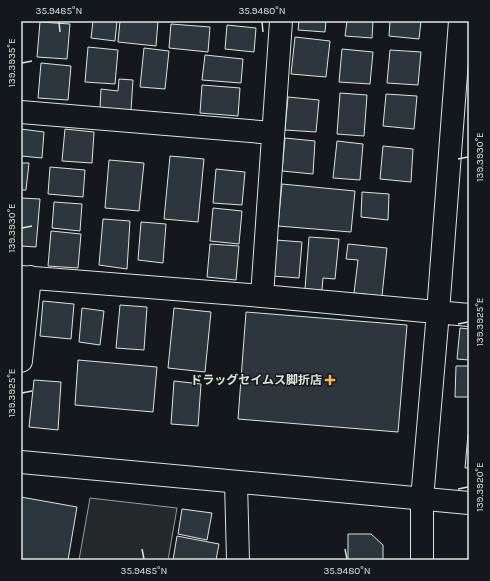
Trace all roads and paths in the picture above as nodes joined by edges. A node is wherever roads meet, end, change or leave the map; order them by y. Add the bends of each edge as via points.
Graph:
1 (281, 21) edge
2 (460, 21) edge
3 (21, 112) edge
4 (273, 133) junction
5 (26, 277) edge
6 (262, 296) junction
7 (438, 312) junction
8 (469, 315) edge
9 (21, 361) edge
10 (21, 462) edge
11 (236, 482) junction
12 (422, 499) junction
13 (469, 503) edge
14 (238, 560) edge
15 (422, 560) edge

1 - 4 street
2 - 7 street
3 - 4 street
4 - 6 street
5 - 6 street
5 - 9 street
6 - 7 street
7 - 8 street
7 - 12 street
10 - 11 street
11 - 12 street
11 - 14 street
12 - 13 street
12 - 15 street

